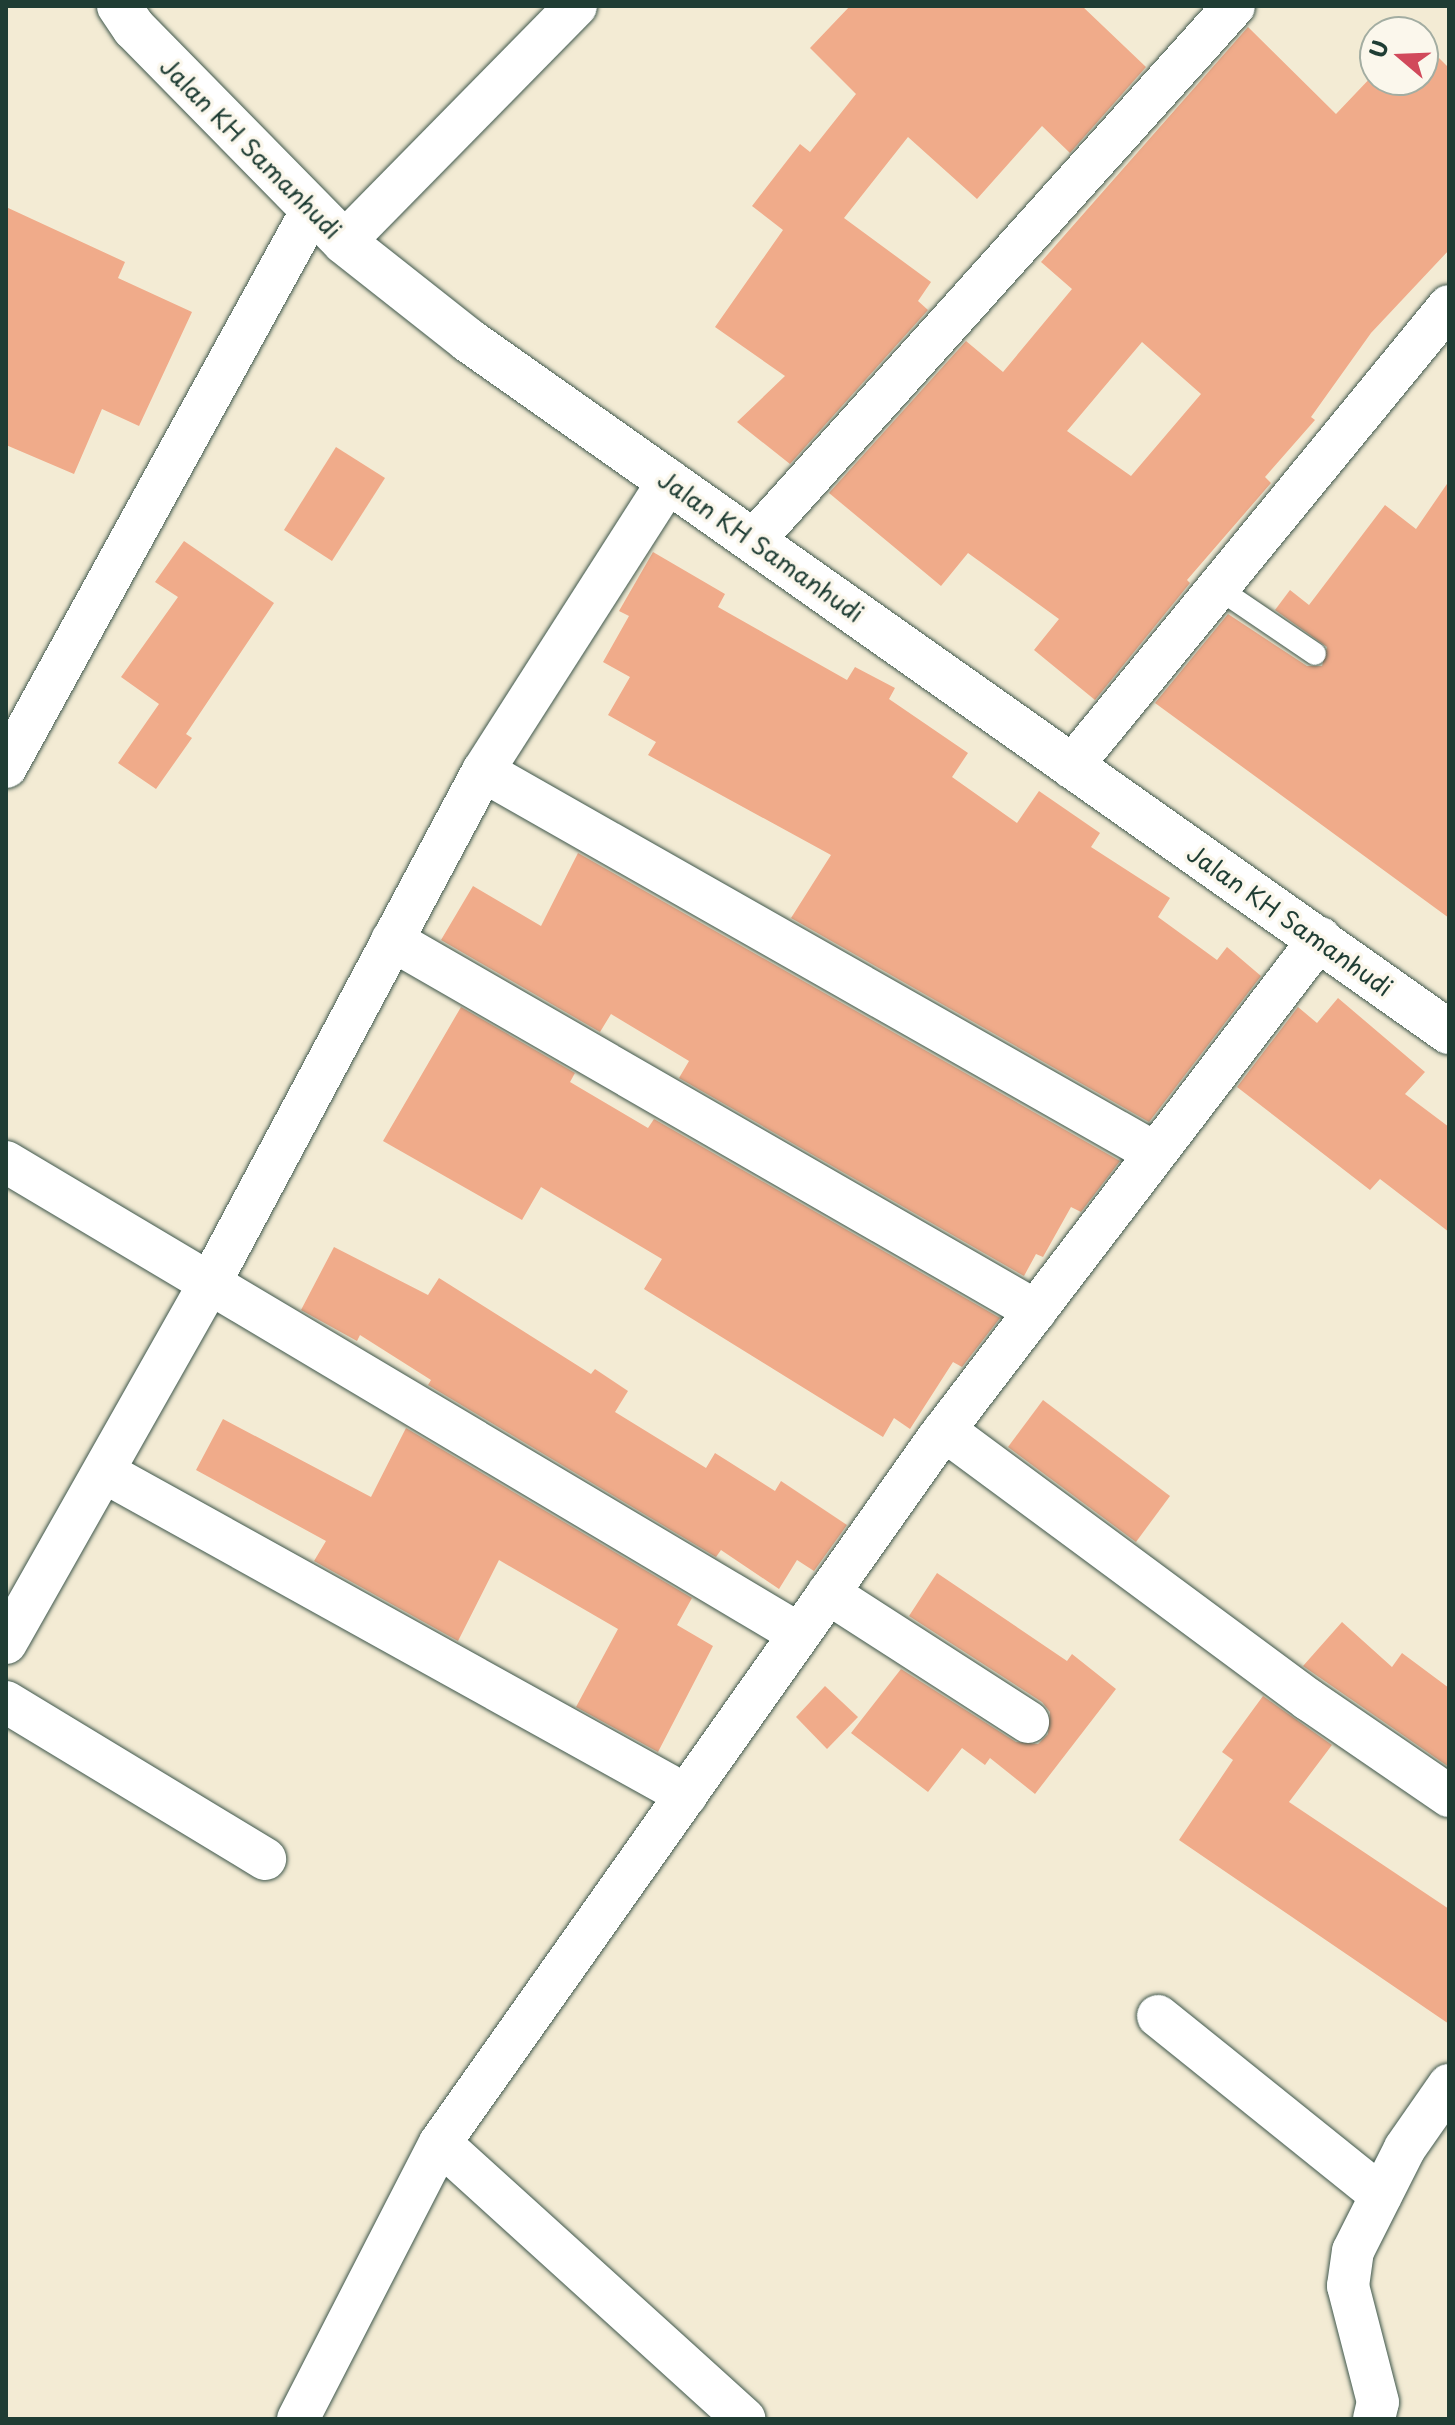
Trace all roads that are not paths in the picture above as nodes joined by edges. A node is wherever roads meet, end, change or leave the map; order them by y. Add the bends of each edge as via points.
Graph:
1 (119, 6) edge
2 (576, 6) edge
3 (1234, 6) edge
4 (312, 210) junction
5 (344, 242) junction
6 (1449, 306) edge
7 (669, 480) junction
8 (754, 540) junction
9 (1218, 588) junction
10 (1315, 654) dead end
11 (6, 767) edge
12 (1071, 767) junction
13 (483, 771) junction
14 (1320, 938) junction
15 (392, 940) junction
16 (1449, 1032) edge
17 (1155, 1153) junction
18 (6, 1162) edge
19 (211, 1281) junction
20 (1036, 1311) junction
21 (944, 1430) junction
22 (104, 1472) junction
23 (828, 1593) junction
24 (799, 1634) junction
25 (6, 1643) edge
26 (6, 1702) edge
27 (1028, 1722) dead end
28 (686, 1795) junction
29 (1449, 1796) edge
30 (265, 1859) dead end
31 (1158, 2016) dead end
32 (1449, 2085) edge
33 (440, 2143) junction
34 (1381, 2195) junction
35 (298, 2419) edge
36 (744, 2419) edge
37 (1374, 2419) edge

1 - 4 main road, Jalan KH Samanhudi via 143,38
2 - 5 street
3 - 8 street
4 - 5 main road, Jalan KH Samanhudi
4 - 11 street
5 - 7 main road, Jalan KH Samanhudi via 468,340
6 - 9 street
7 - 8 main road, Jalan KH Samanhudi
7 - 13 street
8 - 12 main road, Jalan KH Samanhudi
9 - 10 lane
9 - 12 street
12 - 14 main road, Jalan KH Samanhudi
13 - 15 street
13 - 17 street
14 - 16 main road, Jalan KH Samanhudi
14 - 17 street
15 - 19 street
15 - 20 street
17 - 20 street
18 - 19 street
19 - 22 street
19 - 24 street
20 - 21 street
21 - 23 street
21 - 29 street via 1296,1691
22 - 25 street
22 - 28 street
23 - 24 street
23 - 27 street
24 - 28 street
26 - 30 street
28 - 33 street
31 - 34 street
32 - 34 street via 1405,2148
33 - 35 street
33 - 36 street
34 - 37 street via 1353,2251 1348,2286 1378,2402

